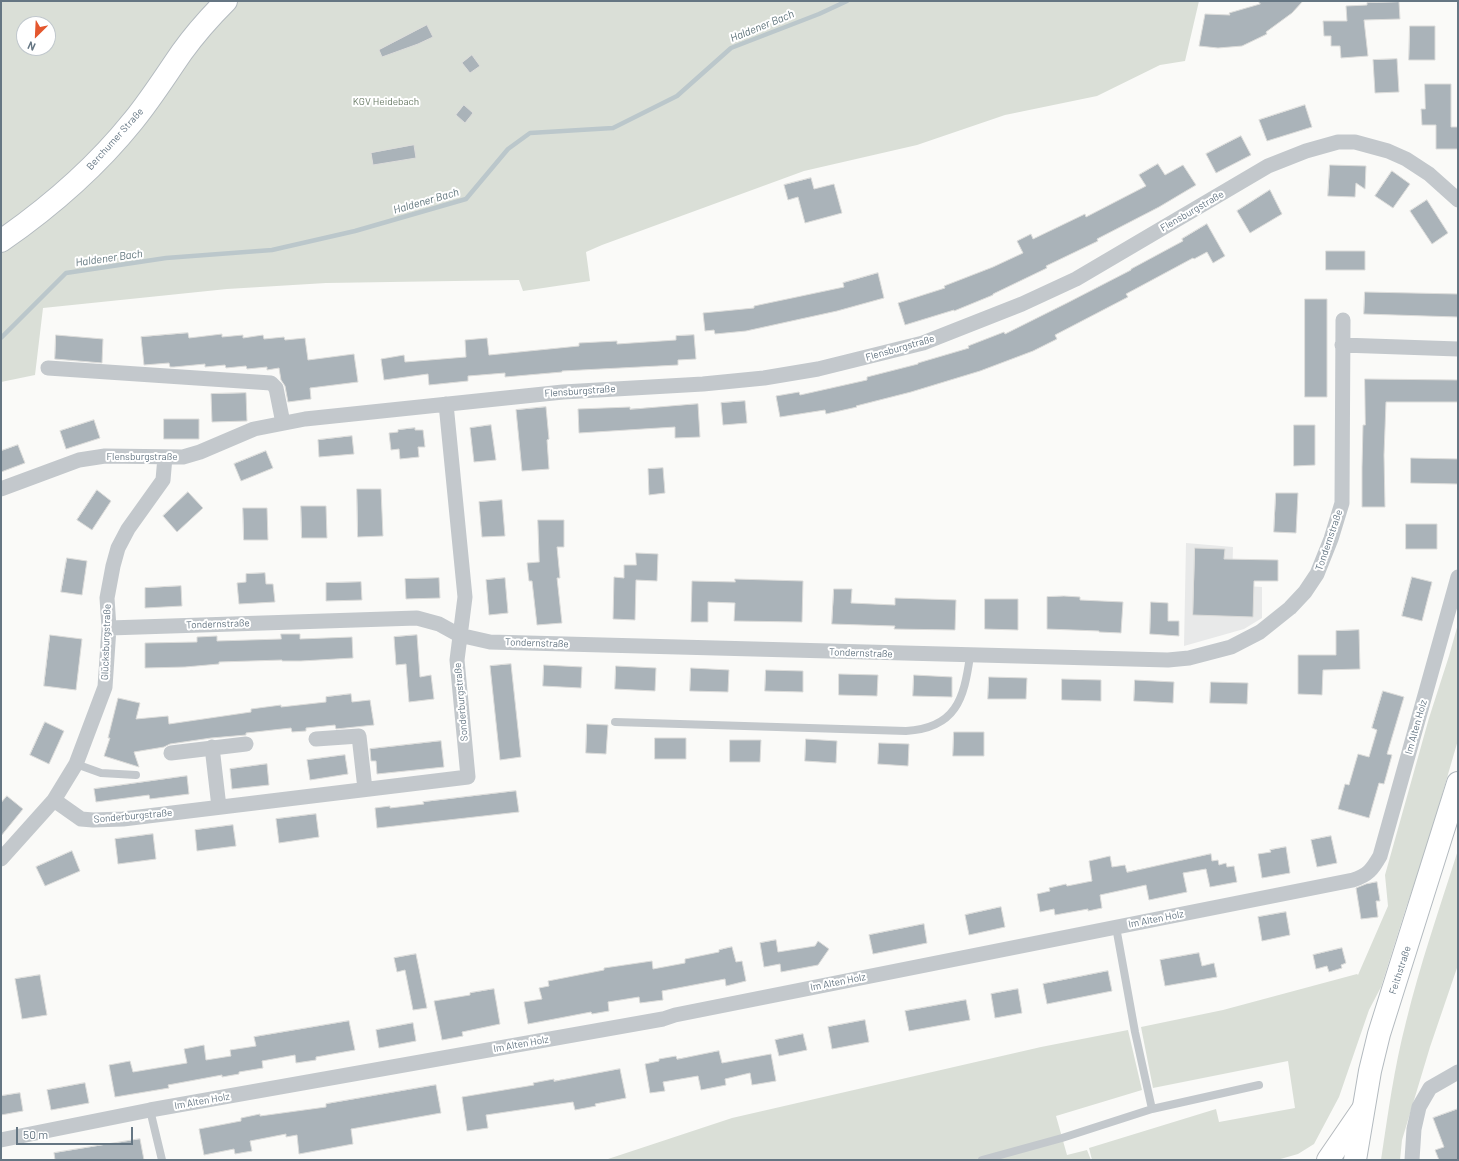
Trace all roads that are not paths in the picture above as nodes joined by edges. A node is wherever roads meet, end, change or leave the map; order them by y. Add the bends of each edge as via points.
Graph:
1 (226, 1) edge
2 (1458, 200) edge
3 (1, 241) edge
4 (1343, 320) dead end
5 (1342, 345) junction
6 (1458, 349) edge
7 (48, 368) dead end
8 (446, 404) junction
9 (283, 423) junction
10 (164, 457) junction
11 (1, 489) edge
12 (1458, 577) edge
13 (109, 628) junction
14 (459, 635) junction
15 (970, 656) junction
16 (615, 722) dead end
17 (316, 739) dead end
18 (246, 744) dead end
19 (212, 747) junction
20 (171, 753) dead end
21 (76, 764) junction
22 (136, 775) dead end
23 (1458, 783) edge
24 (365, 789) junction
25 (54, 800) junction
26 (218, 807) junction
27 (1, 859) edge
28 (1116, 927) junction
29 (1458, 1072) edge
30 (1259, 1085) dead end
31 (1152, 1109) junction
32 (1363, 1109) junction
33 (150, 1110) junction
34 (1, 1140) edge
35 (987, 1159) edge
36 (162, 1160) edge
37 (1328, 1160) edge
38 (1355, 1160) edge
39 (1412, 1160) edge

1 - 3 main road, Berchumer Straße via 192,39 141,110 105,152 56,199
2 - 8 street, Flensburgstraße via 1429,174 1400,156 1355,142 1338,142 1268,166 1076,279 1022,304 923,343 818,369 764,378 563,392
4 - 5 street, Tondernstraße
5 - 6 street
5 - 15 street, Tondernstraße via 1342,503 1317,574 1290,608 1260,632 1231,647 1189,658 1168,660
7 - 9 street via 270,382 276,388
8 - 9 street, Flensburgstraße
8 - 14 street, Sonderburgstraße via 465,597
9 - 10 street, Flensburgstraße via 254,429 184,457
10 - 11 street, Flensburgstraße via 105,456 86,459
10 - 13 street, Glücksburgstraße via 163,480 132,522 118,548 107,598
12 - 28 street, Im Alten Holz via 1380,856 1365,876
13 - 14 street, Tondernstraße via 417,618 439,624
13 - 21 street, Glücksburgstraße via 105,687
14 - 15 street, Tondernstraße via 490,642
14 - 24 street, Sonderburgstraße via 457,660 468,777
15 - 16 lane via 966,682 959,703 939,723 919,730
17 - 24 street via 359,736
18 - 19 street
19 - 20 street
19 - 26 street
21 - 22 lane via 101,773
21 - 25 street, Glücksburgstraße
23 - 32 main road, Feithstraße via 1378,1034
24 - 26 street, Sonderburgstraße
25 - 26 street, Sonderburgstraße via 81,819 94,820 123,819
25 - 27 street, Glücksburgstraße
28 - 31 lane
28 - 33 street, Im Alten Holz via 663,1019
29 - 39 street via 1430,1088 1419,1107
30 - 31 lane
31 - 35 lane
32 - 37 main road
32 - 38 main road, Feithstraße
33 - 34 street, Im Alten Holz
33 - 36 lane

